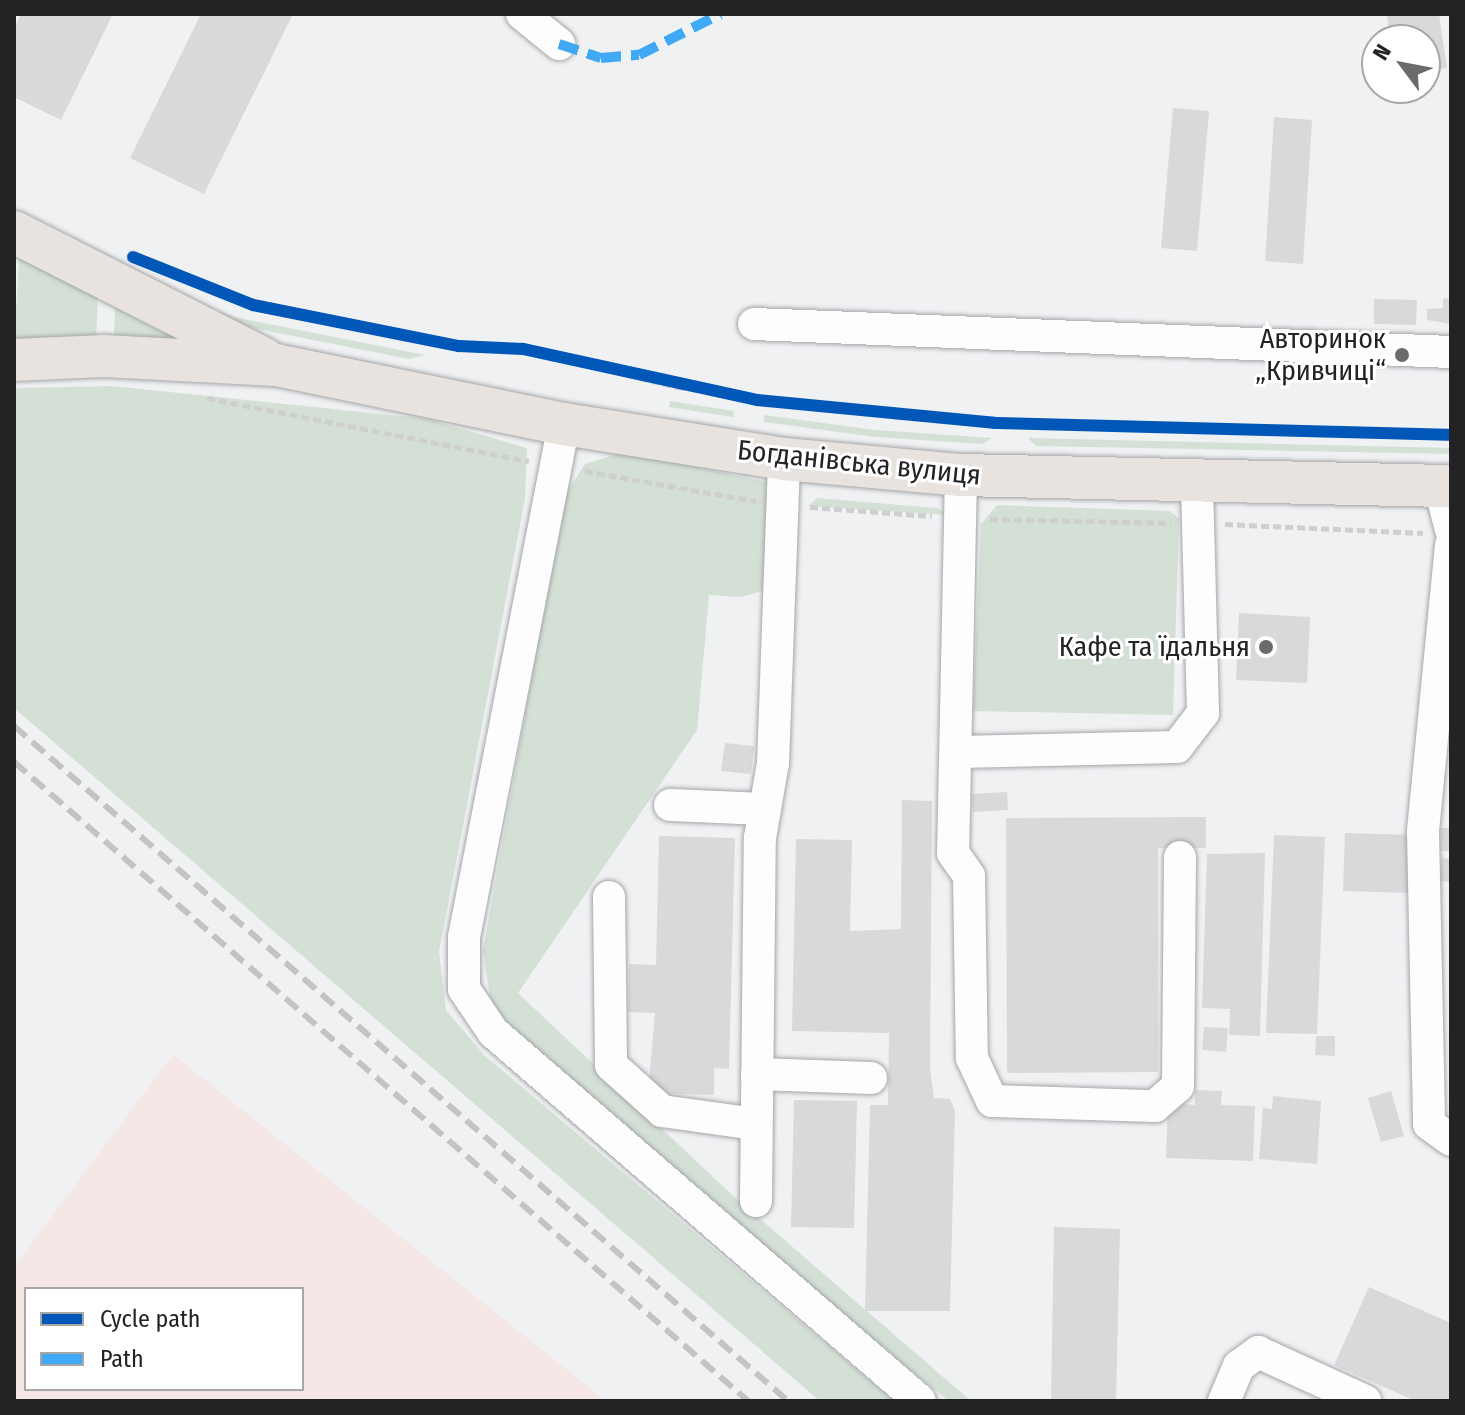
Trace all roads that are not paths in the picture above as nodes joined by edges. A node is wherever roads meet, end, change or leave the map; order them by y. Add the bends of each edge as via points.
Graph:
1 (522, 14) edge
2 (559, 44) dead end
3 (14, 232) edge
4 (754, 324) dead end
5 (1451, 352) edge
6 (14, 360) edge
7 (276, 365) junction
8 (564, 424) junction
9 (766, 456) junction
10 (961, 475) junction
11 (1197, 483) junction
12 (1445, 487) edge
13 (1451, 530) edge
14 (1451, 545) edge
15 (1441, 744) edge
16 (959, 752) junction
17 (670, 805) dead end
18 (765, 809) junction
19 (1180, 857) dead end
20 (609, 897) dead end
21 (757, 1074) junction
22 (871, 1078) dead end
23 (756, 1124) junction
24 (1451, 1140) edge
25 (756, 1201) dead end
26 (920, 1401) edge
27 (1224, 1401) edge
28 (1365, 1401) edge

1 - 2 lane
3 - 7 main road, Богданівська вулиця
4 - 5 lane
6 - 7 main road, Богданівська вулиця via 104,356
7 - 8 main road, Богданівська вулиця
8 - 9 main road, Богданівська вулиця
8 - 26 lane via 464,937 464,989 493,1032
9 - 10 main road, Богданівська вулиця
9 - 18 lane via 773,763
10 - 11 main road, Богданівська вулиця
10 - 16 lane
11 - 12 main road, Богданівська вулиця
11 - 16 lane via 1203,713 1177,747
12 - 13 lane
14 - 15 lane
15 - 24 lane via 1423,832 1424,1032 1429,1124
16 - 19 lane via 953,853 969,876 972,1058 992,1101 1155,1106 1178,1086
17 - 18 lane
18 - 21 lane
20 - 23 lane via 611,1065 662,1111
21 - 22 lane
21 - 23 lane
23 - 25 lane
27 - 28 lane via 1239,1366 1258,1352

